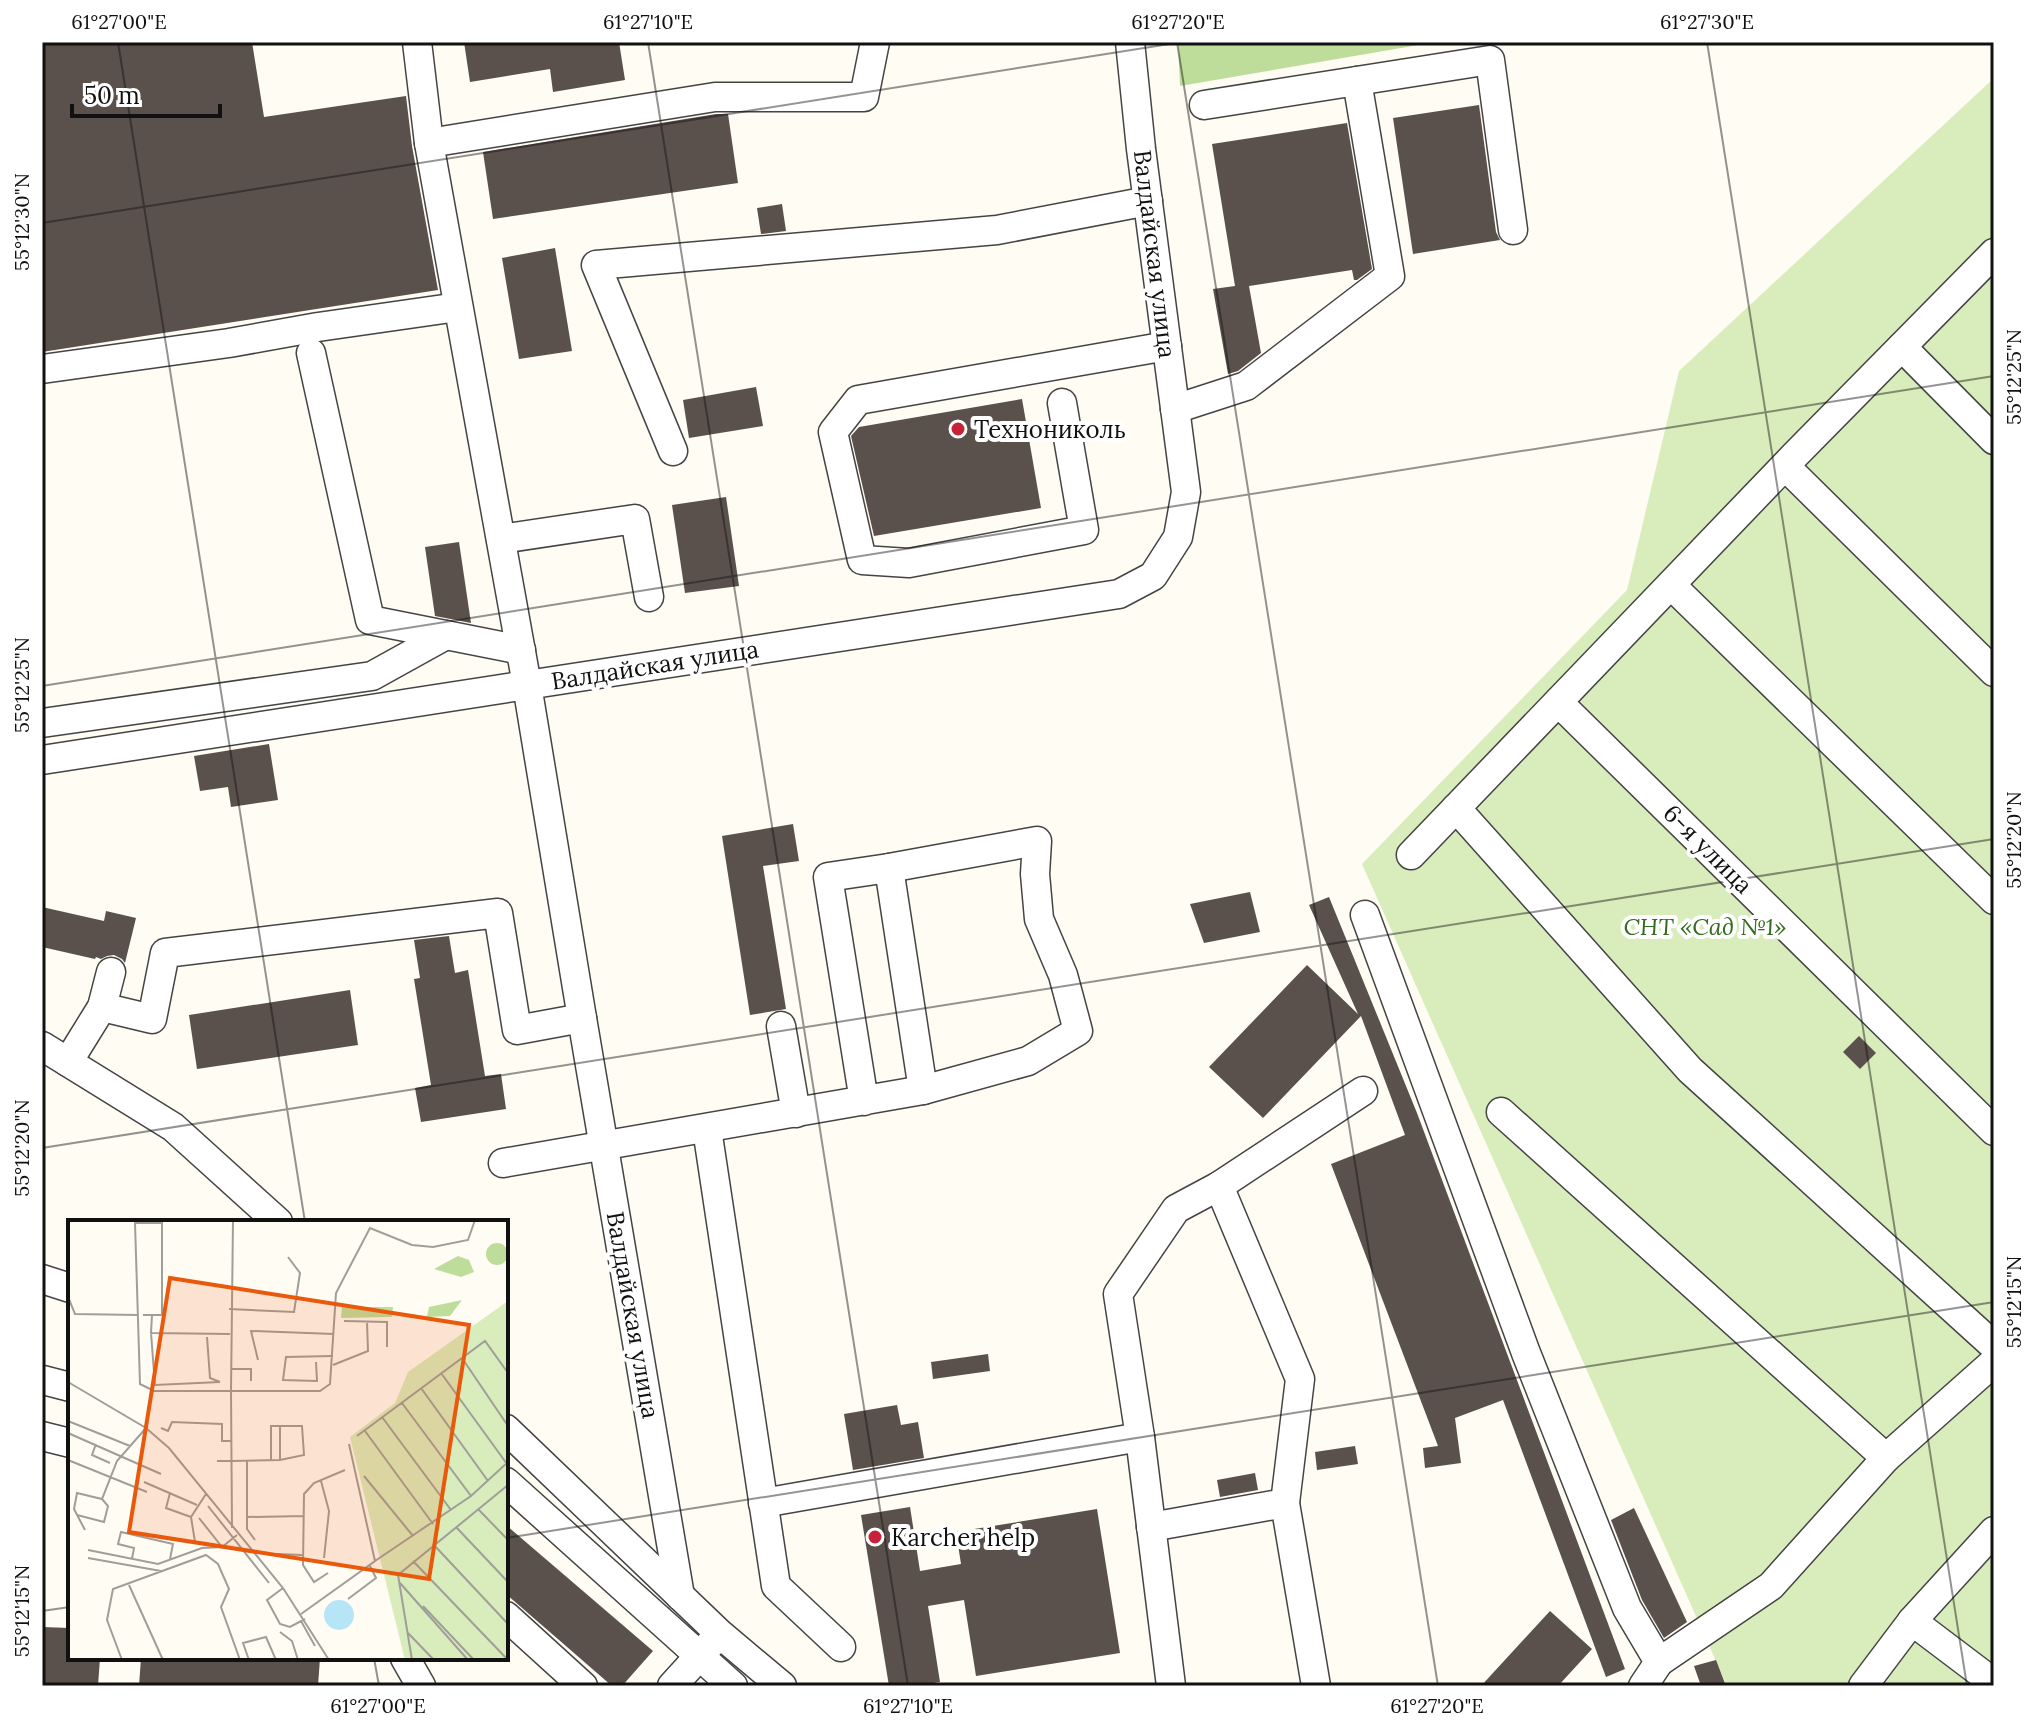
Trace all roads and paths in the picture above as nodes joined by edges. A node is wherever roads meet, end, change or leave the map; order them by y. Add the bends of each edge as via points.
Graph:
1 (417, 42) edge
2 (875, 42) edge
3 (1130, 42) edge
4 (1357, 81) junction
5 (1204, 105) dead end
6 (429, 143) junction
7 (1148, 201) junction
8 (1513, 230) dead end
9 (1994, 253) edge
10 (458, 307) junction
11 (1167, 346) junction
12 (1902, 347) junction
13 (311, 353) dead end
14 (42, 369) edge
15 (1062, 403) dead end
16 (1175, 409) junction
17 (1994, 440) edge
18 (673, 451) dead end
19 (1785, 466) junction
20 (501, 539) junction
21 (1671, 585) junction
22 (649, 597) dead end
23 (446, 635) junction
24 (521, 650) junction
25 (1994, 672) edge
26 (527, 685) junction
27 (1558, 702) junction
28 (42, 723) edge
29 (42, 760) edge
30 (1456, 808) junction
31 (1411, 855) dead end
32 (889, 868) junction
33 (1994, 900) edge
34 (1365, 915) dead end
35 (111, 972) dead end
36 (102, 1007) junction
37 (582, 1018) junction
38 (781, 1026) dead end
39 (42, 1046) edge
40 (68, 1062) junction
41 (923, 1090) junction
42 (1363, 1091) dead end
43 (864, 1101) junction
44 (1501, 1112) dead end
45 (796, 1113) junction
46 (707, 1129) junction
47 (1994, 1131) edge
48 (604, 1147) junction
49 (503, 1163) dead end
50 (1219, 1186) junction
51 (276, 1220) edge
52 (42, 1279) edge
53 (68, 1287) edge
54 (1994, 1346) edge
55 (1994, 1362) edge
56 (43, 1380) edge
57 (68, 1386) edge
58 (508, 1431) edge
59 (42, 1436) edge
60 (1140, 1437) junction
61 (68, 1442) edge
62 (1886, 1458) junction
63 (508, 1484) edge
64 (763, 1503) junction
65 (1285, 1503) junction
66 (1151, 1527) junction
67 (1994, 1531) edge
68 (680, 1596) junction
69 (508, 1618) edge
70 (1912, 1621) junction
71 (720, 1634) junction
72 (841, 1647) dead end
73 (701, 1655) junction
74 (406, 1660) edge
75 (1659, 1662) junction
76 (1994, 1683) edge
77 (421, 1686) edge
78 (583, 1686) edge
79 (672, 1686) edge
80 (733, 1686) edge
81 (782, 1686) edge
82 (1171, 1686) edge
83 (1316, 1686) edge
84 (1643, 1686) edge
85 (1863, 1686) edge

1 - 6 street
2 - 6 street via 864,97 715,97
3 - 7 street, Валдайская улица
4 - 5 street
4 - 8 street via 1490,60
4 - 16 street via 1390,276 1246,386
6 - 10 street
7 - 11 street, Валдайская улица
7 - 18 street via 997,230 596,265
9 - 12 street
10 - 14 street
10 - 20 street
11 - 15 street via 858,400 833,432 862,560 909,563 1084,530
11 - 16 street, Валдайская улица
12 - 17 street
12 - 19 street
13 - 23 street via 370,620
16 - 26 street, Валдайская улица via 1186,492 1178,537 1153,576 1119,594
19 - 21 street
19 - 25 street
20 - 22 street via 635,519
20 - 24 street
21 - 27 street
21 - 33 street
23 - 24 street
23 - 28 street via 372,676
24 - 26 street
26 - 29 street
26 - 37 street, Валдайская улица
27 - 30 street
27 - 47 street, 6-я улица
30 - 31 street
30 - 54 street via 1690,1070
32 - 41 street
32 - 41 street via 1037,841 1039,919 1063,975 1078,1031 1028,1061
32 - 43 street via 828,877
34 - 75 street via 1526,1353 1627,1608
35 - 36 street
36 - 37 street via 152,1019 165,953 498,913 517,1030
36 - 40 street
37 - 48 street, Валдайская улица
38 - 45 street
39 - 40 street
40 - 51 street via 173,1127
41 - 43 street
42 - 50 street
43 - 45 street
44 - 62 street
45 - 46 street
46 - 48 street
46 - 64 street
48 - 49 street
48 - 68 street, Валдайская улица
50 - 60 street via 1176,1209 1118,1294
50 - 65 street via 1300,1379
52 - 53 street
55 - 62 street
56 - 57 street
58 - 68 street
59 - 61 street
60 - 64 street
60 - 66 street
62 - 75 street via 1771,1586
63 - 73 street
64 - 72 street via 776,1586
65 - 66 street
65 - 83 street
66 - 82 street
67 - 70 street
68 - 71 street
69 - 78 street
70 - 76 street
70 - 85 street
71 - 73 street
71 - 81 street
73 - 79 street
73 - 80 street
74 - 77 street
75 - 84 street

